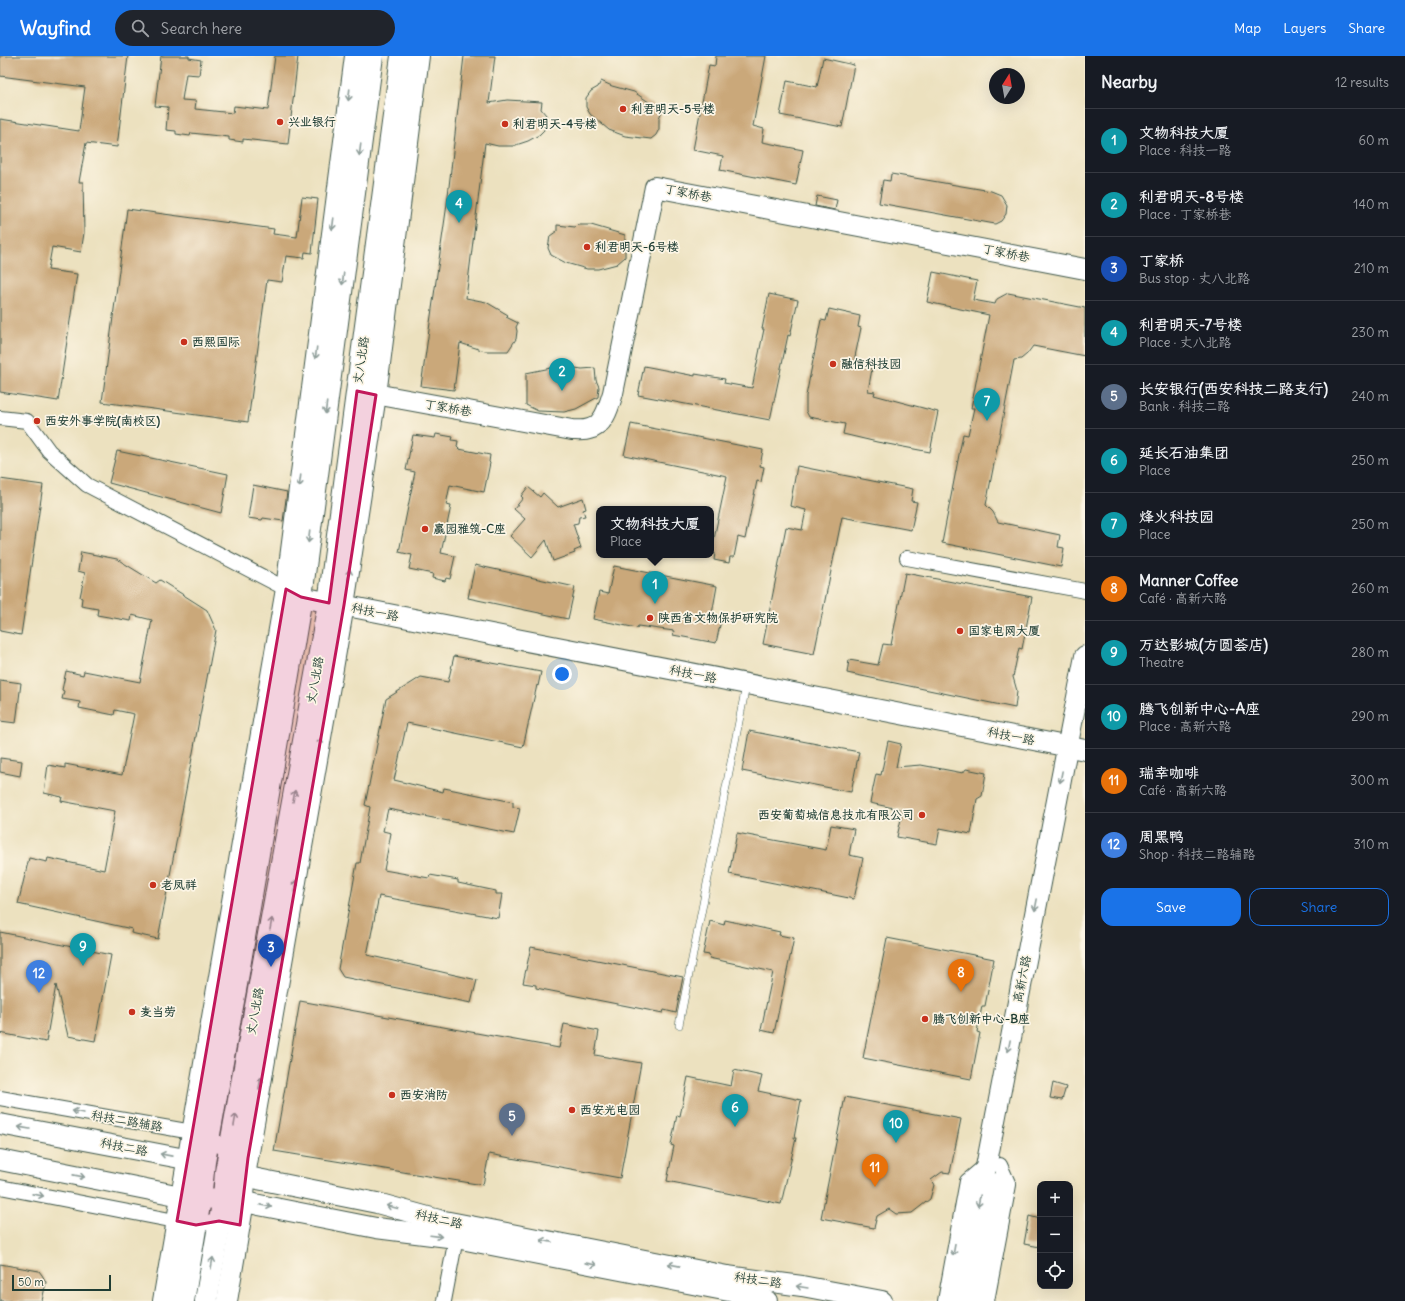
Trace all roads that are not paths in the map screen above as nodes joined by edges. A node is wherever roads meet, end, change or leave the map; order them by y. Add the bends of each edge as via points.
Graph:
1 (354, 56) edge
2 (372, 56) edge
3 (402, 56) edge
4 (419, 56) edge
5 (1085, 268) edge
6 (367, 393) junction
7 (0, 418) edge
8 (907, 558) dead end
9 (1085, 591) edge
10 (294, 593) junction
11 (337, 604) junction
12 (1085, 656) edge
13 (746, 685) junction
14 (1085, 726) edge
15 (1077, 748) edge
16 (679, 1025) dead end
17 (0, 1098) edge
18 (0, 1124) edge
19 (200, 1134) junction
20 (0, 1160) edge
21 (196, 1161) junction
22 (237, 1165) junction
23 (993, 1165) junction
24 (0, 1187) edge
25 (191, 1197) junction
26 (234, 1200) junction
27 (186, 1223) junction
28 (230, 1223) junction
29 (456, 1238) junction
30 (163, 1301) edge
31 (183, 1301) edge
32 (206, 1301) edge
33 (227, 1301) edge
34 (444, 1301) edge
35 (767, 1301) edge
36 (882, 1301) edge
37 (945, 1301) edge
38 (960, 1301) edge
39 (975, 1301) edge
40 (987, 1301) edge

1 -> 10 main road
2 -> 10 main road, 丈八北路
3 - 6 main road, 丈八北路
4 - 6 main road
5 - 6 main road, 丁家桥巷 via 655,187 613,393 599,423 589,430 572,430
11 -> 6 main road, 丈八北路
7 - 10 street via 26,421 49,451 87,485
8 - 9 street
10 - 11 main road, 科技一路
10 - 19 main road, 丈八北路 via 237,979
11 - 13 main road, 科技一路
22 -> 11 main road, 丈八北路
12 - 15 main road, 高新六路
13 - 15 main road, 科技一路
13 - 16 lane
14 - 15 main road, 高新六路
15 - 23 main road, 高新六路
19 -> 17 street, 科技二路辅路
21 -> 18 main road, 科技二路
19 - 21 main road, 丈八北路
19 - 22 street
20 -> 25 main road, 科技二路
21 - 22 main road, 科技二路
21 - 25 main road, 丈八北路
22 - 26 main road, 丈八北路
36 -> 22 main road, 科技二路 via 802,1286 727,1276 447,1222
23 -> 37 street via 967,1181
23 -> 38 main road, 高新六路
23 - 39 main road, 高新六路
23 - 40 street via 1009,1185
24 -> 27 street
25 - 26 main road, 科技二路
25 - 27 main road, 丈八北路
26 - 28 main road, 丈八北路
26 -> 29 main road, 科技二路 via 376,1228
27 - 28 street
27 - 30 main road
27 - 31 main road, 丈八北路
32 -> 28 main road, 丈八北路
28 - 33 main road
29 - 34 street
29 -> 35 main road, 科技二路 via 734,1292

